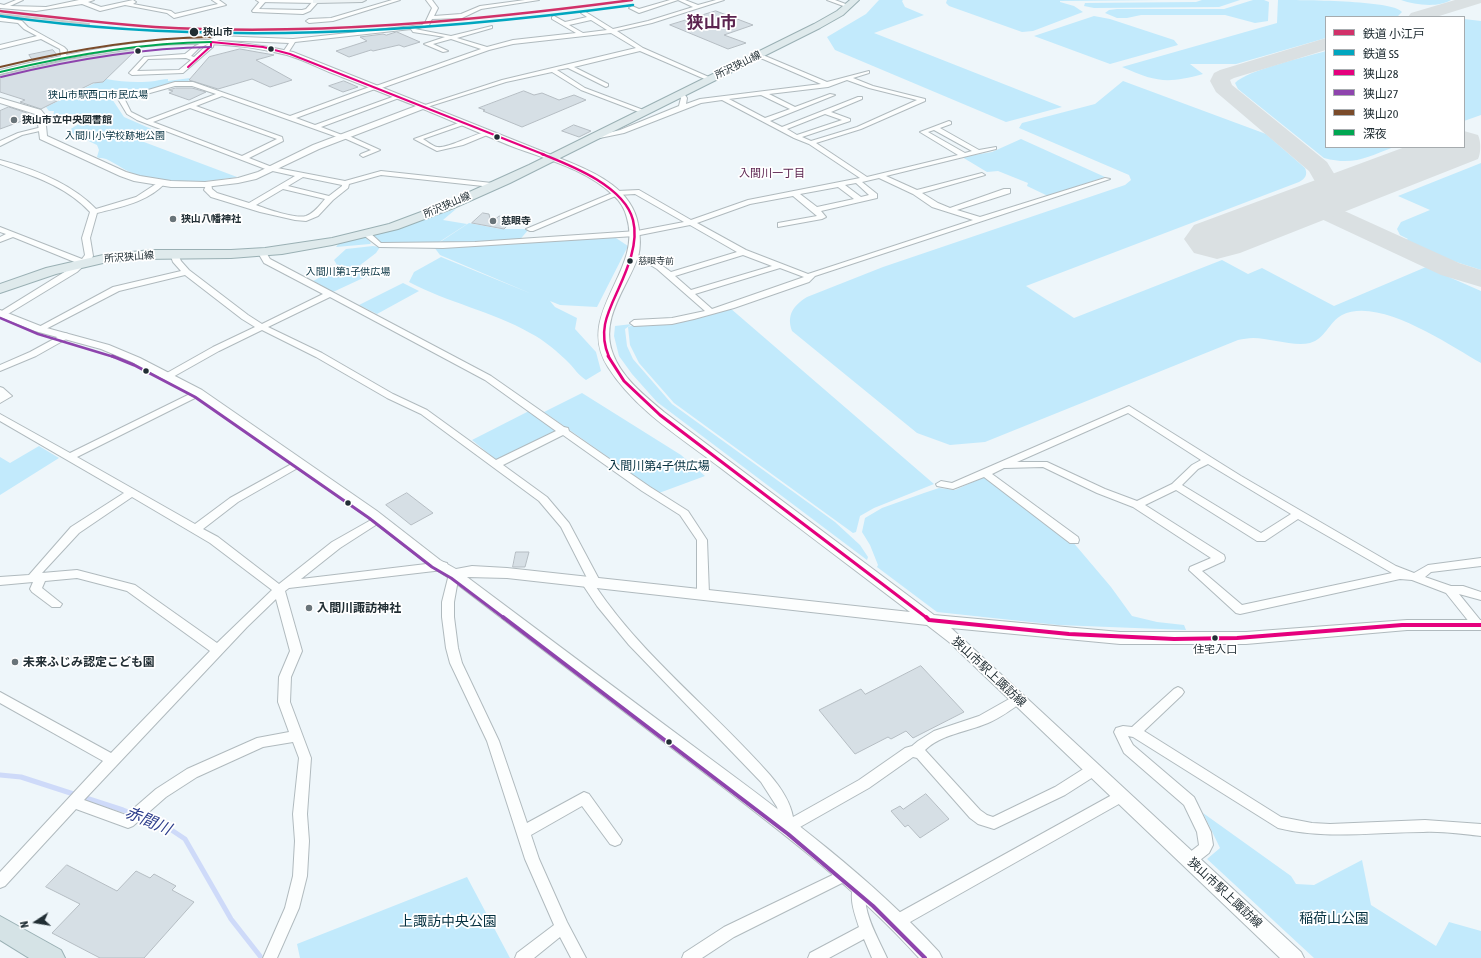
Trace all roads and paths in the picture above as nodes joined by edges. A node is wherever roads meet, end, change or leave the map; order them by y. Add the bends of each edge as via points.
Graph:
1 (20, 0) edge
2 (91, 0) edge
3 (143, 0) edge
4 (214, 0) edge
5 (261, 0) edge
6 (316, 0) edge
7 (362, 0) edge
8 (397, 0) edge
9 (429, 0) edge
10 (531, 0) edge
11 (536, 0) edge
12 (675, 0) edge
13 (681, 0) edge
14 (721, 0) edge
15 (830, 0) edge
16 (81, 1) edge
17 (852, 3) edge
18 (127, 4) junction
19 (1, 7) edge
20 (697, 7) junction
21 (632, 8) dead end
22 (584, 13) dead end
23 (430, 18) junction
24 (554, 18) dead end
25 (592, 18) junction
26 (0, 19) edge
27 (309, 21) dead end
28 (564, 24) junction
29 (410, 27) junction
30 (490, 27) dead end
31 (612, 31) junction
32 (581, 34) junction
33 (42, 37) junction
34 (448, 37) junction
35 (293, 40) junction
36 (191, 42) junction
37 (211, 44) junction
38 (0, 47) edge
39 (197, 47) junction
40 (487, 49) junction
41 (641, 49) junction
42 (445, 51) dead end
43 (286, 52) junction
44 (758, 55) junction
45 (63, 56) junction
46 (187, 56) junction
47 (195, 60) junction
48 (570, 67) junction
49 (554, 71) junction
50 (0, 72) edge
51 (867, 72) dead end
52 (709, 78) junction
53 (849, 79) junction
54 (828, 85) junction
55 (606, 86) dead end
56 (376, 87) junction
57 (681, 93) junction
58 (761, 93) junction
59 (222, 94) junction
60 (832, 95) dead end
61 (397, 96) junction
62 (722, 98) junction
63 (860, 98) dead end
64 (0, 100) edge
65 (190, 106) junction
66 (422, 107) junction
67 (682, 107) junction
68 (795, 109) junction
69 (644, 112) junction
70 (826, 112) junction
71 (291, 118) junction
72 (766, 120) junction
73 (147, 122) junction
74 (464, 123) junction
75 (949, 123) dead end
76 (316, 127) junction
77 (934, 128) junction
78 (42, 129) junction
79 (782, 129) junction
80 (489, 133) junction
81 (343, 136) junction
82 (593, 137) junction
83 (796, 137) junction
84 (811, 143) junction
85 (0, 144) edge
86 (994, 148) dead end
87 (978, 152) junction
88 (363, 155) dead end
89 (963, 155) junction
90 (551, 158) junction
91 (242, 159) junction
92 (0, 162) edge
93 (270, 169) junction
94 (982, 175) dead end
95 (300, 176) junction
96 (880, 176) junction
97 (866, 179) junction
98 (1107, 179) dead end
99 (857, 181) junction
100 (161, 183) junction
101 (345, 183) junction
102 (209, 184) junction
103 (840, 184) junction
104 (492, 185) junction
105 (282, 186) junction
106 (1006, 191) dead end
107 (916, 192) junction
108 (617, 193) junction
109 (794, 193) junction
110 (330, 198) junction
111 (859, 199) junction
112 (251, 205) junction
113 (816, 210) junction
114 (950, 210) junction
115 (94, 212) junction
116 (981, 220) junction
117 (690, 223) junction
118 (781, 225) dead end
119 (530, 229) dead end
120 (0, 230) edge
121 (13, 234) junction
122 (366, 234) junction
123 (635, 234) junction
124 (0, 240) edge
125 (261, 251) junction
126 (744, 252) junction
127 (174, 254) junction
128 (633, 256) junction
129 (83, 262) junction
130 (779, 266) junction
131 (186, 272) junction
132 (670, 275) junction
133 (810, 277) junction
134 (0, 289) edge
135 (690, 293) junction
136 (330, 294) junction
137 (710, 311) junction
138 (2, 313) edge
139 (634, 322) dead end
140 (262, 327) junction
141 (39, 329) junction
142 (65, 336) junction
143 (0, 368) edge
144 (168, 376) junction
145 (0, 390) edge
146 (198, 393) junction
147 (0, 400) edge
148 (0, 417) edge
149 (565, 430) junction
150 (70, 457) junction
151 (1208, 460) junction
152 (300, 463) junction
153 (496, 464) junction
154 (1001, 466) junction
155 (985, 473) junction
156 (941, 484) dead end
157 (1176, 486) junction
158 (131, 493) junction
159 (1137, 505) junction
160 (1298, 514) junction
161 (378, 519) junction
162 (196, 529) junction
163 (1074, 540) dead end
164 (1481, 562) edge
165 (449, 570) junction
166 (1416, 577) junction
167 (36, 579) junction
168 (0, 581) edge
169 (591, 582) junction
170 (283, 587) junction
171 (1450, 590) junction
172 (703, 594) junction
173 (1481, 596) edge
174 (56, 604) dead end
175 (929, 620) junction
176 (1480, 625) edge
177 (218, 650) junction
178 (1178, 692) dead end
179 (0, 697) edge
180 (1018, 699) junction
181 (1136, 732) junction
182 (297, 736) junction
183 (916, 750) junction
184 (112, 760) junction
185 (1093, 770) junction
186 (1121, 796) junction
187 (77, 798) junction
188 (788, 827) junction
189 (1481, 830) edge
190 (523, 832) junction
191 (615, 840) dead end
192 (1190, 860) junction
193 (845, 874) junction
194 (0, 882) edge
195 (860, 886) junction
196 (898, 921) junction
197 (0, 927) edge
198 (562, 927) junction
199 (867, 930) junction
200 (52, 958) edge
201 (270, 958) edge
202 (522, 958) edge
203 (579, 958) edge
204 (689, 958) edge
205 (815, 958) edge
206 (880, 958) edge
207 (932, 958) edge
208 (1294, 958) edge

1 - 19 street
2 - 16 street
3 - 18 street
4 - 18 street via 223,5 174,16 169,12
5 - 6 street
5 - 6 street via 255,11 303,12
6 - 7 main road
8 - 27 street via 331,20
9 - 23 street via 435,8
10 - 11 street
10 - 23 street via 480,8 462,16
12 - 21 street via 639,11
13 - 20 street
14 - 20 street
15 - 17 street
16 - 18 street via 100,9
16 - 19 street via 42,10
17 - 44 main road, 所沢狭山線 via 817,26
20 - 31 street
22 - 25 street
23 - 29 street via 423,26
24 - 28 street
25 - 28 street
25 - 31 street
26 - 33 street via 20,22
28 - 32 street
29 - 34 street
29 - 35 street
30 - 34 street
31 - 32 street
31 - 41 street
32 - 40 street via 522,40
33 - 38 street
33 - 45 street via 62,48
34 - 40 street
34 - 42 street via 427,44
35 - 37 street via 223,38
35 - 43 street
36 - 37 street, 狭山市駅上諏訪線
36 - 39 street
36 - 45 street, 狭山市駅上諏訪線 via 134,45
37 - 39 street
37 - 43 street, 狭山市駅上諏訪線 via 227,43
37 - 47 street
39 - 46 street
40 - 56 street
41 - 48 street
41 - 52 street
43 - 56 street, 狭山市駅上諏訪線
44 - 52 main road, 所沢狭山線
44 - 54 street
45 - 50 street, 狭山市駅上諏訪線
46 - 47 street
46 - 47 street via 147,57 132,73 178,73 184,71
48 - 49 street
48 - 55 street
49 - 66 street via 504,81
49 - 69 street via 583,89
51 - 53 street
52 - 57 main road, 所沢狭山線
53 - 54 street
53 - 84 street via 923,100 859,128
54 - 58 street
56 - 61 street, 狭山市駅上諏訪線
56 - 71 street
57 - 67 street via 684,98
57 - 69 main road, 所沢狭山線
58 - 62 street
58 - 68 street
59 - 65 street
59 - 71 street
59 - 73 street via 193,84 175,84 121,99 129,113
60 - 68 street
61 - 66 street, 狭山市駅上諏訪線
61 - 76 street
62 - 67 street
62 - 72 street
63 - 70 street
64 - 78 street via 38,112 41,115
65 - 73 street
65 - 91 street via 280,138 281,140
66 - 74 street, 狭山市駅上諏訪線
66 - 81 street
67 - 82 street via 622,132
68 - 72 street
69 - 82 main road, 所沢狭山線
70 - 79 street
70 - 83 street via 848,120
71 - 76 street
72 - 79 street
73 - 91 street
74 - 80 street, 狭山市駅上諏訪線
74 - 80 street via 417,139 437,149 461,144
75 - 77 street
76 - 81 street
77 - 87 street
77 - 89 street via 923,132
78 - 85 street via 24,132
78 - 100 street via 43,137 48,140 123,174
79 - 83 street
80 - 90 street, 狭山市駅上諏訪線
81 - 88 street via 377,150
81 - 93 street
82 - 90 main road, 所沢狭山線
83 - 84 street
84 - 97 street
86 - 87 street
87 - 89 street
89 - 96 street
90 - 104 main road, 所沢狭山線
90 - 108 street, 狭山市駅上諏訪線 via 587,174
91 - 93 street
92 - 115 street via 57,185 86,202
93 - 95 street
93 - 102 street via 254,177
94 - 107 street
95 - 101 street
95 - 105 street
96 - 97 street
96 - 107 street
97 - 99 street
98 - 116 street
99 - 103 street
99 - 111 street via 874,196
100 - 102 street
100 - 115 street via 146,194
101 - 104 street via 381,173
101 - 110 street via 344,189
102 - 112 street via 210,193
103 - 109 street
103 - 111 street
104 - 122 main road, 所沢狭山線 via 434,212
105 - 110 street
105 - 112 street
106 - 114 street
107 - 114 street via 935,205
108 - 117 street via 636,192
108 - 119 street
108 - 123 street, 狭山市駅上諏訪線 via 630,211
109 - 113 street
109 - 117 street via 738,204
110 - 112 street via 316,214 306,219
111 - 113 street
113 - 118 street via 822,217
114 - 116 street
115 - 129 street via 86,238 89,256
116 - 133 street via 818,272
117 - 123 street
117 - 126 street
120 - 121 street
121 - 124 street
121 - 129 street
122 - 123 street via 379,245 434,247 517,244
122 - 125 main road, 所沢狭山線 via 314,245
123 - 128 street, 狭山市駅上諏訪線
125 - 127 main road, 所沢狭山線
125 - 136 street via 267,261
126 - 130 street
126 - 132 street
127 - 129 main road, 所沢狭山線
127 - 131 street
128 - 132 street via 650,261
128 - 175 street, 狭山市駅上諏訪線 via 607,317 603,336 608,356 629,386 660,415
129 - 134 main road, 所沢狭山線 via 44,272
129 - 138 street
130 - 133 street
130 - 135 street
131 - 140 street
131 - 141 street via 116,289
132 - 135 street
133 - 137 street via 799,283
135 - 137 street
136 - 140 street
136 - 149 street via 488,378
137 - 139 street via 672,321
138 - 141 street
140 - 144 street
140 - 153 street via 424,412
141 - 142 street
142 - 143 street via 33,354
142 - 144 street via 105,347
144 - 146 street
145 - 147 street via 8,396
146 - 150 street
146 - 152 street
148 - 150 street
149 - 153 street
149 - 172 street via 646,489 684,513 702,540
150 - 158 street
151 - 154 street via 1128,409
151 - 157 street via 1195,467
151 - 160 street
152 - 161 street
152 - 162 street via 234,500
153 - 169 street via 543,499 565,525
154 - 155 street
154 - 159 street via 1044,464
155 - 156 street via 953,486
155 - 163 street
157 - 159 street
157 - 160 street via 1261,538
158 - 162 street
158 - 167 street via 75,530
159 - 166 street via 1220,558 1194,570 1240,610 1400,575
160 - 166 street via 1392,569
161 - 165 street
161 - 170 street via 336,545
162 - 170 street
164 - 166 street via 1428,569
165 - 169 street via 486,571
165 - 170 street
165 - 188 street
165 - 190 street via 448,602 452,648 471,698 493,741
166 - 171 street
167 - 168 street
167 - 174 street via 36,589
167 - 177 street via 77,574 131,588
169 - 172 street
169 - 188 street via 599,602 623,630 759,772 784,806
170 - 177 street
170 - 182 street via 296,651 285,677 284,702
171 - 173 street via 1463,590
171 - 176 street
172 - 175 street
175 - 176 street via 1070,635 1177,639 1246,638 1431,624
175 - 180 street, 狭山市駅上諏訪線 via 954,638
177 - 184 street
178 - 181 street
179 - 184 street
180 - 183 street via 984,720 928,740
180 - 185 street, 狭山市駅上諏訪線
181 - 189 street via 1278,822 1292,827 1360,830 1419,826
181 - 192 street via 1120,732 1128,749 1189,801 1204,832 1206,845
182 - 187 street via 260,742 192,774 161,793 128,822
182 - 201 street via 305,758 300,814 300,876 292,908
183 - 185 street via 975,814 994,823 1060,791
183 - 188 street via 864,784
184 - 187 street
185 - 186 street, 狭山市駅上諏訪線
186 - 192 street, 狭山市駅上諏訪線
186 - 196 street
187 - 194 street
188 - 193 street
190 - 191 street via 584,798
190 - 198 street
192 - 208 street, 狭山市駅上諏訪線
193 - 195 street
193 - 204 street via 729,932
195 - 196 street
195 - 199 street via 859,906
196 - 207 street
197 - 200 highway
198 - 202 street
198 - 203 street
199 - 205 street
199 - 206 street

